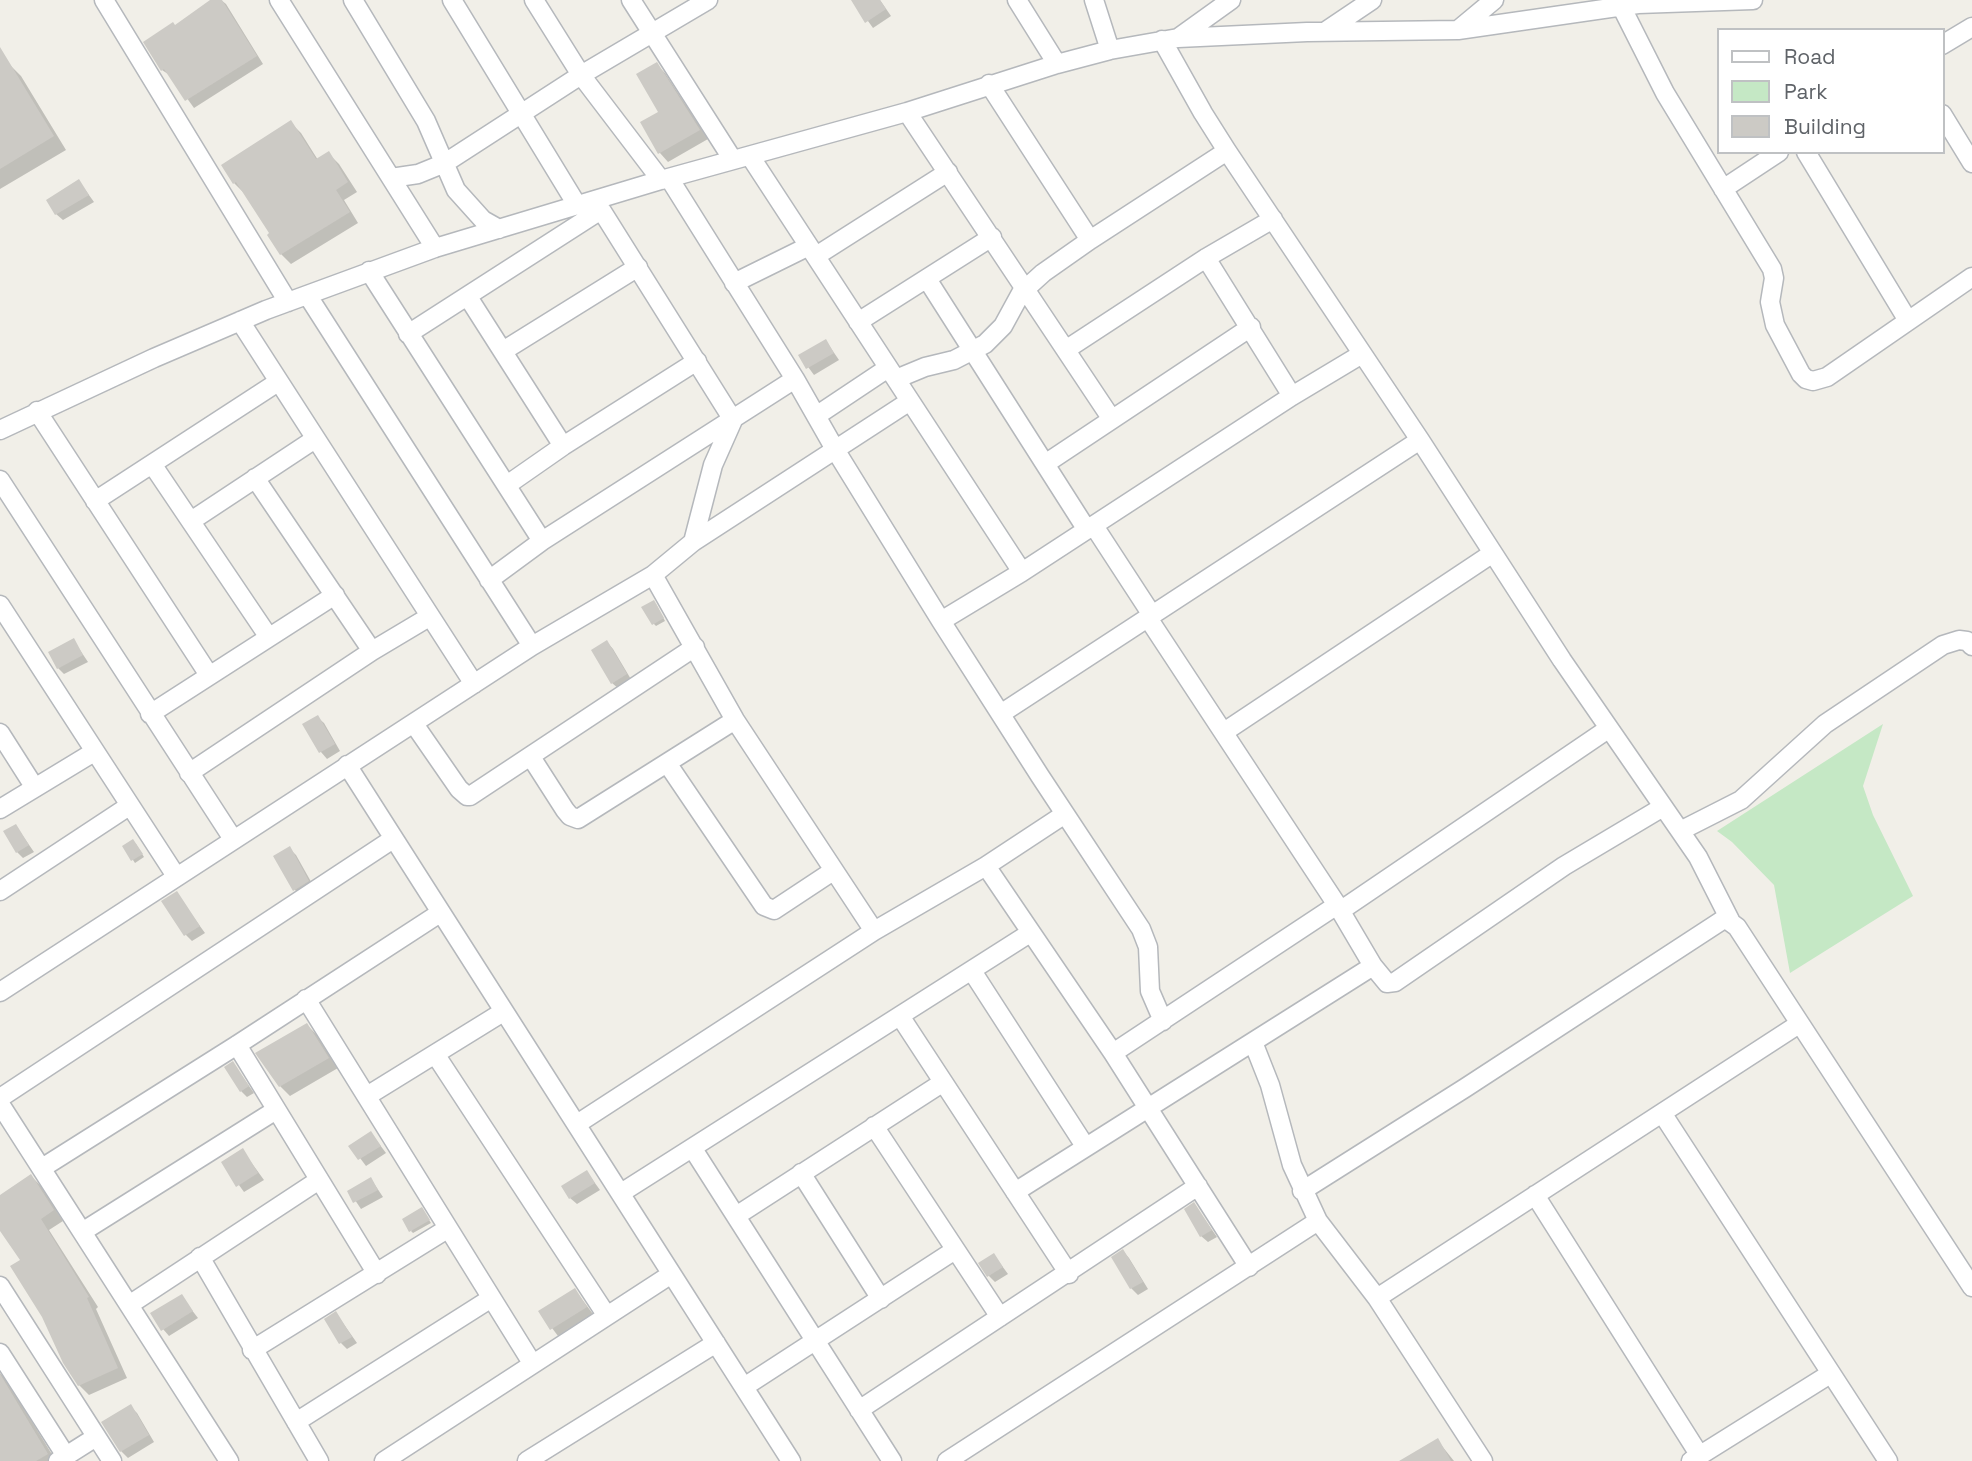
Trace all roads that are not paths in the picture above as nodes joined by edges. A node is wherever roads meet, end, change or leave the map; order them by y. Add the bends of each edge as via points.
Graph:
1 (104, 0) edge
2 (279, 0) edge
3 (353, 0) edge
4 (452, 0) edge
5 (534, 0) edge
6 (631, 0) edge
7 (708, 0) edge
8 (1017, 0) edge
9 (1231, 0) edge
10 (1372, 0) edge
11 (1494, 0) edge
12 (1753, 0) edge
13 (1096, 1) edge
14 (1629, 2) edge
15 (1972, 27) edge
16 (1458, 30) junction
17 (652, 32) junction
18 (1326, 32) junction
19 (1170, 39) junction
20 (1944, 45) edge
21 (1110, 50) junction
22 (1057, 64) junction
23 (581, 75) junction
24 (989, 85) junction
25 (907, 112) junction
26 (523, 114) junction
27 (1944, 117) edge
28 (1227, 151) junction
29 (1776, 154) edge
30 (1807, 154) edge
31 (741, 158) junction
32 (445, 163) junction
33 (1972, 163) edge
34 (948, 173) junction
35 (391, 178) junction
36 (665, 179) junction
37 (1723, 189) junction
38 (577, 205) junction
39 (598, 205) junction
40 (1273, 219) junction
41 (499, 229) junction
42 (992, 237) junction
43 (1090, 240) junction
44 (435, 248) junction
45 (813, 251) junction
46 (1206, 258) junction
47 (638, 267) junction
48 (369, 271) junction
49 (1972, 277) edge
50 (927, 279) junction
51 (734, 283) junction
52 (1026, 287) junction
53 (308, 296) junction
54 (468, 297) junction
55 (288, 302) junction
56 (1908, 319) junction
57 (240, 321) junction
58 (858, 322) junction
59 (1251, 327) junction
60 (408, 334) junction
61 (1067, 349) junction
62 (503, 351) junction
63 (973, 352) junction
64 (1363, 354) junction
65 (697, 361) junction
66 (892, 374) junction
67 (795, 379) junction
68 (278, 382) junction
69 (1292, 396) junction
70 (910, 401) junction
71 (37, 411) junction
72 (816, 416) junction
73 (1111, 418) junction
74 (733, 420) junction
75 (0, 430) edge
76 (316, 439) junction
77 (1420, 440) junction
78 (563, 446) junction
79 (836, 451) junction
80 (152, 464) junction
81 (1045, 464) junction
82 (255, 478) junction
83 (0, 480) edge
84 (507, 485) junction
85 (95, 501) junction
86 (191, 521) junction
87 (1091, 528) junction
88 (542, 541) junction
89 (693, 542) junction
90 (1493, 553) junction
91 (1022, 572) junction
92 (653, 575) junction
93 (489, 580) junction
94 (335, 595) junction
95 (0, 605) edge
96 (1150, 616) junction
97 (429, 617) junction
98 (941, 621) junction
99 (268, 636) junction
100 (1970, 641) edge
101 (531, 646) junction
102 (695, 648) junction
103 (372, 651) junction
104 (209, 675) junction
105 (474, 684) junction
106 (150, 713) junction
107 (1002, 713) junction
108 (735, 720) junction
109 (414, 724) junction
110 (1608, 729) junction
111 (1224, 732) junction
112 (0, 733) edge
113 (94, 752) junction
114 (531, 757) junction
115 (667, 763) junction
116 (347, 765) junction
117 (189, 773) junction
118 (35, 788) junction
119 (129, 806) junction
120 (1663, 807) junction
121 (0, 809) edge
122 (1065, 814) junction
123 (1680, 831) junction
124 (233, 839) junction
125 (393, 839) junction
126 (986, 866) junction
127 (833, 871) junction
128 (176, 876) junction
129 (0, 891) edge
130 (1339, 908) junction
131 (440, 914) junction
132 (1730, 920) junction
133 (874, 932) junction
134 (1030, 933) junction
135 (1373, 966) junction
136 (972, 971) junction
137 (0, 992) edge
138 (306, 999) junction
139 (503, 1012) junction
140 (900, 1016) junction
141 (1163, 1021) junction
142 (1799, 1024) junction
143 (1252, 1042) junction
144 (237, 1045) junction
145 (1113, 1053) junction
146 (435, 1054) junction
147 (943, 1083) junction
148 (367, 1096) junction
149 (0, 1098) edge
150 (0, 1104) edge
151 (1149, 1108) junction
152 (276, 1110) junction
153 (1662, 1113) junction
154 (577, 1124) junction
155 (874, 1126) junction
156 (1085, 1146) junction
157 (693, 1149) junction
158 (41, 1168) junction
159 (800, 1174) junction
160 (319, 1180) junction
161 (1198, 1186) junction
162 (1302, 1191) junction
163 (1015, 1192) junction
164 (621, 1193) junction
165 (1535, 1195) junction
166 (736, 1216) junction
167 (1318, 1221) junction
168 (447, 1228) junction
169 (82, 1231) junction
170 (955, 1250) junction
171 (200, 1257) junction
172 (1249, 1266) junction
173 (377, 1274) junction
174 (1069, 1274) junction
175 (670, 1275) junction
176 (0, 1286) edge
177 (1972, 1287) edge
178 (1377, 1298) junction
179 (490, 1299) junction
180 (881, 1299) junction
181 (130, 1305) junction
182 (607, 1316) junction
183 (1000, 1317) junction
184 (815, 1342) junction
185 (716, 1343) junction
186 (253, 1350) junction
187 (0, 1353) edge
188 (532, 1363) junction
189 (1830, 1374) junction
190 (744, 1387) junction
191 (859, 1410) junction
192 (296, 1422) junction
193 (96, 1437) junction
194 (62, 1458) edge
195 (1696, 1458) edge
196 (112, 1461) edge
197 (229, 1461) edge
198 (318, 1461) edge
199 (384, 1461) edge
200 (527, 1461) edge
201 (791, 1461) edge
202 (892, 1461) edge
203 (947, 1461) edge
204 (1483, 1461) edge
205 (1888, 1461) edge

1 - 55 street
2 - 35 street
3 - 32 street via 426,121
4 - 26 street
5 - 23 street
6 - 17 street
7 - 17 street
8 - 22 street
9 - 19 street
10 - 18 street
11 - 16 street
12 - 14 street
13 - 21 street
14 - 16 street
14 - 37 street via 1665,93
15 - 20 street
16 - 18 street
17 - 23 street
17 - 31 street
18 - 19 street
19 - 21 street
19 - 28 street via 1203,113
21 - 22 street
22 - 24 street
23 - 26 street
23 - 36 street
24 - 25 street
24 - 43 street
25 - 31 street
25 - 34 street
26 - 32 street
26 - 38 street
27 - 33 street
28 - 40 street
28 - 43 street
29 - 37 street
30 - 56 street
31 - 36 street
31 - 45 street
32 - 35 street
32 - 41 street via 464,201
34 - 42 street
34 - 45 street
35 - 44 street
36 - 39 street
36 - 51 street
37 - 56 street via 1773,269 1770,302 1775,325 1806,379 1827,377
38 - 39 street
38 - 41 street
39 - 47 street
39 - 54 street
40 - 46 street
40 - 64 street
41 - 44 street
42 - 50 street
42 - 52 street
43 - 52 street
44 - 48 street
45 - 51 street
45 - 58 street
46 - 59 street
46 - 61 street
47 - 62 street
47 - 65 street
48 - 53 street
48 - 60 street
49 - 56 street
50 - 58 street
50 - 63 street
51 - 67 street
52 - 61 street
52 - 63 street via 1003,326
53 - 55 street
53 - 93 street
54 - 60 street
54 - 62 street
55 - 57 street
57 - 68 street
57 - 71 street
58 - 66 street
59 - 69 street
59 - 73 street
60 - 84 street
61 - 73 street
62 - 78 street
63 - 66 street
63 - 81 street
64 - 69 street
64 - 77 street
65 - 74 street
65 - 78 street
66 - 70 street
66 - 72 street
67 - 72 street
67 - 74 street
68 - 76 street
68 - 80 street
69 - 87 street
70 - 79 street
70 - 91 street
71 - 75 street
71 - 85 street
72 - 79 street
73 - 81 street
74 - 88 street
74 - 89 street via 713,465
76 - 82 street
76 - 97 street
77 - 90 street
77 - 96 street
78 - 84 street
79 - 89 street
79 - 98 street
80 - 85 street
80 - 86 street
81 - 87 street
82 - 86 street
82 - 94 street
83 - 106 street
84 - 88 street
85 - 104 street
86 - 99 street
87 - 91 street
87 - 96 street
88 - 93 street
89 - 92 street
90 - 110 street
90 - 111 street
91 - 98 street
92 - 101 street
92 - 102 street
93 - 101 street
94 - 99 street
94 - 103 street
95 - 113 street
96 - 107 street
96 - 111 street
97 - 103 street
97 - 105 street
98 - 107 street
99 - 104 street
100 - 123 street via 1952,640 1942,645 1810,735 1741,800
101 - 105 street
102 - 108 street
102 - 114 street
103 - 117 street
104 - 106 street
105 - 109 street
106 - 117 street
107 - 122 street
108 - 115 street
108 - 127 street
109 - 114 street via 467,796
109 - 116 street
110 - 120 street
110 - 130 street
111 - 130 street
112 - 118 street
113 - 118 street
113 - 119 street
114 - 115 street via 565,810 578,819
115 - 127 street via 764,906 780,907
116 - 124 street
116 - 125 street
117 - 124 street
118 - 121 street
119 - 128 street
119 - 129 street
120 - 123 street
120 - 135 street via 1564,866 1395,982 1382,980
122 - 126 street
122 - 141 street via 1141,929 1149,947 1150,991
123 - 132 street
124 - 128 street
125 - 131 street
125 - 149 street
126 - 133 street
126 - 134 street
127 - 133 street
128 - 137 street
130 - 135 street
130 - 141 street
131 - 138 street
131 - 139 street
132 - 142 street
132 - 162 street via 1721,921
133 - 154 street
134 - 136 street
134 - 145 street
135 - 143 street
136 - 140 street
136 - 156 street
138 - 144 street
138 - 148 street
139 - 146 street
139 - 154 street
140 - 147 street
140 - 157 street
141 - 145 street
142 - 153 street
142 - 177 street
143 - 151 street
143 - 162 street
144 - 152 street
144 - 158 street
145 - 151 street
146 - 148 street
146 - 182 street
147 - 155 street
147 - 163 street
148 - 168 street
150 - 158 street
151 - 156 street
151 - 161 street
152 - 160 street
152 - 169 street
153 - 165 street
153 - 189 street
154 - 164 street
155 - 159 street
155 - 170 street
156 - 163 street
157 - 164 street
157 - 166 street
158 - 169 street
159 - 166 street
159 - 180 street
160 - 171 street
160 - 173 street
161 - 172 street
161 - 174 street
162 - 167 street
163 - 174 street
164 - 175 street
165 - 178 street
165 - 195 street
166 - 184 street
167 - 172 street
167 - 178 street
168 - 173 street
168 - 179 street
169 - 181 street
170 - 180 street
170 - 183 street
171 - 181 street
171 - 186 street
172 - 203 street
173 - 186 street
174 - 183 street
175 - 182 street
175 - 185 street
176 - 193 street
178 - 204 street
179 - 188 street
179 - 192 street
180 - 184 street
181 - 197 street
182 - 188 street
183 - 191 street
184 - 190 street
184 - 191 street
185 - 190 street
185 - 200 street
186 - 192 street
187 - 194 street
188 - 199 street
189 - 195 street
189 - 205 street
190 - 201 street
191 - 202 street
192 - 198 street
193 - 194 street
193 - 196 street

